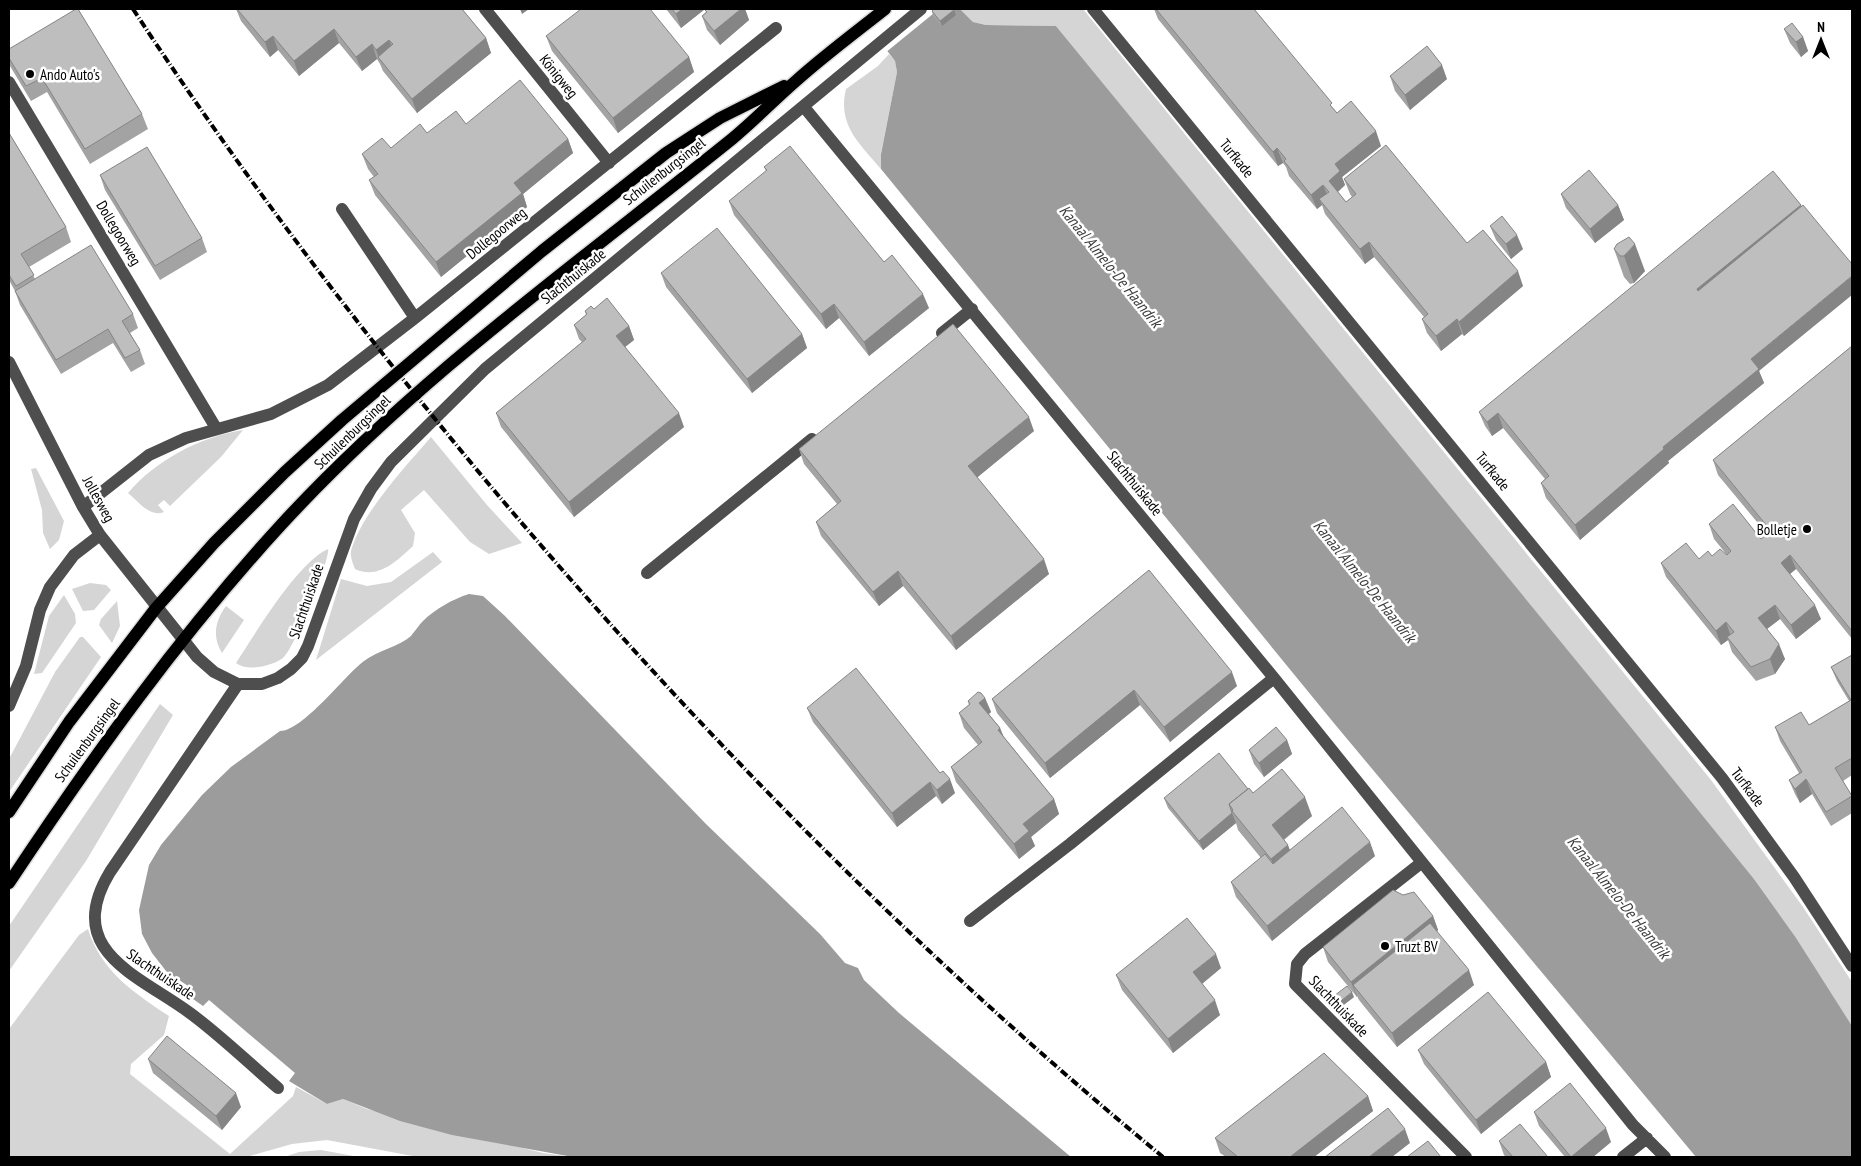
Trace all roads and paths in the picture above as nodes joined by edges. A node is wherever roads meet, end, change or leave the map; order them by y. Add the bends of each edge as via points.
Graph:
1 (485, 9) edge
2 (884, 9) edge
3 (921, 9) edge
4 (1093, 9) edge
5 (776, 28) dead end
6 (797, 79) junction
7 (9, 82) edge
8 (804, 107) junction
9 (609, 163) junction
10 (342, 210) dead end
11 (972, 309) junction
12 (415, 318) junction
13 (933, 340) edge
14 (9, 362) edge
15 (216, 428) junction
16 (825, 428) edge
17 (83, 507) junction
18 (100, 534) junction
19 (647, 573) dead end
20 (156, 608) junction
21 (182, 639) junction
22 (1274, 678) junction
23 (238, 684) junction
24 (9, 706) edge
25 (9, 812) edge
26 (1421, 863) junction
27 (9, 883) edge
28 (970, 921) dead end
29 (1852, 966) edge
30 (278, 1088) dead end
31 (1647, 1138) junction
32 (1466, 1157) edge
33 (1623, 1157) edge
34 (1665, 1157) edge

1 - 9 street, Königweg
2 - 6 main road, Schuilenburgsingel
3 - 8 street
4 - 29 street, Turfkade via 1722,778 1794,877
5 - 9 street, Dollegoorweg
6 - 20 main road, Schuilenburgsingel via 720,118 666,153 542,251 292,465 214,542
6 - 21 main road, Schuilenburgsingel via 735,136 556,276 386,420 282,523
7 - 15 street, Dollegoorweg
8 - 11 street, Slachthuiskade
8 - 23 street, Slachthuiskade via 485,369 391,462 354,519 302,658 278,678 262,684
9 - 12 street, Dollegoorweg
10 - 12 street
11 - 13 street
11 - 22 street, Slachthuiskade
12 - 15 street, Dollegoorweg via 343,374 301,401 271,414
14 - 17 street, Jollesweg
15 - 17 street, Dollegoorweg via 149,455
16 - 19 street
17 - 18 street, Jollesweg
18 - 20 street, Jollesweg
18 - 24 street via 74,555 50,587 40,610 26,666
20 - 21 street, Jollesweg
20 - 25 main road, Schuilenburgsingel via 69,722
21 - 23 street, Slachthuiskade via 214,672
21 - 27 main road, Schuilenburgsingel via 98,751
22 - 26 street, Slachthuiskade
22 - 28 street
23 - 30 street, Slachthuiskade via 110,872 102,886 95,918 102,946 119,966 194,1016
26 - 31 street, Slachthuiskade via 1633,1125
26 - 32 street, Slachthuiskade via 1305,954 1297,964 1295,984
31 - 33 street
31 - 34 street, Slachthuiskade

